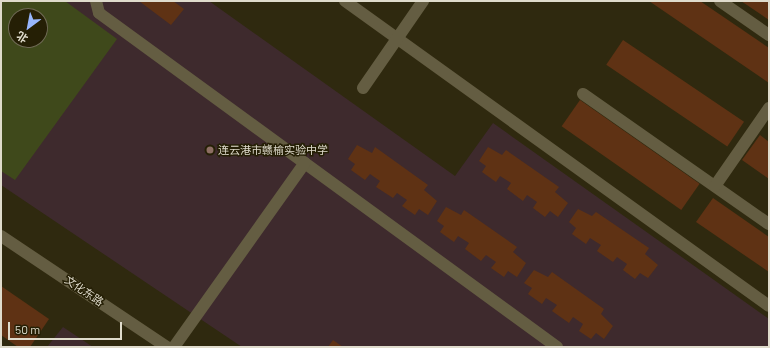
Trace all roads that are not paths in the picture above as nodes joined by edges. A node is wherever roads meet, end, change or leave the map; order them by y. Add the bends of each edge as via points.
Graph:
1 (96, 1) edge
2 (345, 1) edge
3 (423, 1) edge
4 (720, 1) edge
5 (769, 34) edge
6 (397, 38) junction
7 (363, 88) dead end
8 (584, 94) dead end
9 (769, 108) edge
10 (305, 163) junction
11 (715, 186) junction
12 (769, 224) edge
13 (1, 236) edge
14 (769, 306) edge
15 (550, 345) edge
16 (167, 347) edge
17 (174, 347) edge

1 - 10 street via 99,13
2 - 6 street
3 - 6 street
4 - 5 street
6 - 7 street
6 - 14 street
8 - 11 street
9 - 11 street
10 - 15 street
10 - 17 street
11 - 12 street
13 - 16 street, 文化东路

